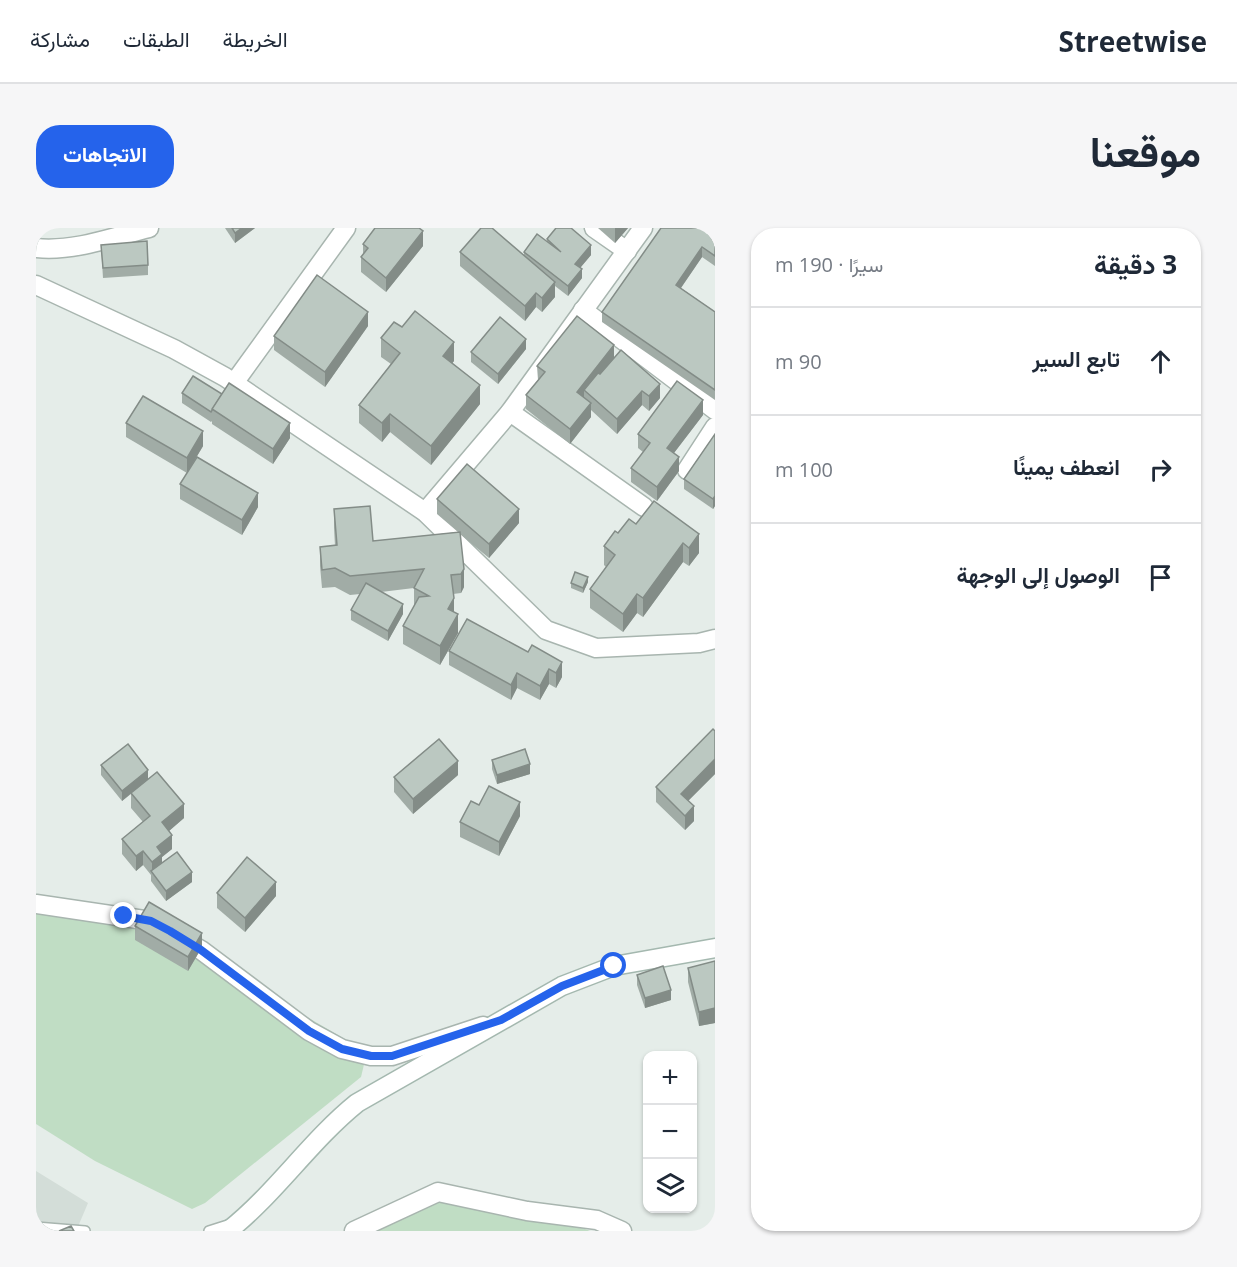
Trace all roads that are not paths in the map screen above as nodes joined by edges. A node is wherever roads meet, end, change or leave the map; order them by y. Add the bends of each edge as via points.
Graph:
1 (149, 228) edge
2 (346, 228) edge
3 (594, 228) edge
4 (644, 228) edge
5 (36, 248) edge
6 (627, 251) junction
7 (36, 285) edge
8 (583, 310) junction
9 (234, 383) junction
10 (715, 410) edge
11 (510, 412) junction
12 (715, 427) edge
13 (687, 470) edge
14 (644, 507) dead end
15 (425, 512) junction
16 (715, 639) edge
17 (36, 904) edge
18 (715, 948) edge
19 (501, 1020) junction
20 (233, 1226) edge
21 (36, 1227) edge
22 (85, 1231) edge
23 (209, 1231) edge
24 (354, 1231) edge
25 (622, 1231) edge

1 - 5 street via 86,244 52,250
2 - 9 street
3 - 6 street
4 - 6 street
6 - 8 street
7 - 9 street via 174,349
8 - 10 street
8 - 11 street
9 - 15 street
11 - 14 street
11 - 15 street
12 - 13 street
15 - 16 street via 546,630 596,648
17 - 19 street via 151,921 201,950 309,1031 342,1049 392,1056
18 - 19 street via 614,966 562,986
19 - 20 street via 357,1103 334,1121 248,1216
20 - 23 lane
21 - 22 lane
24 - 25 street via 438,1192 526,1211 597,1220

